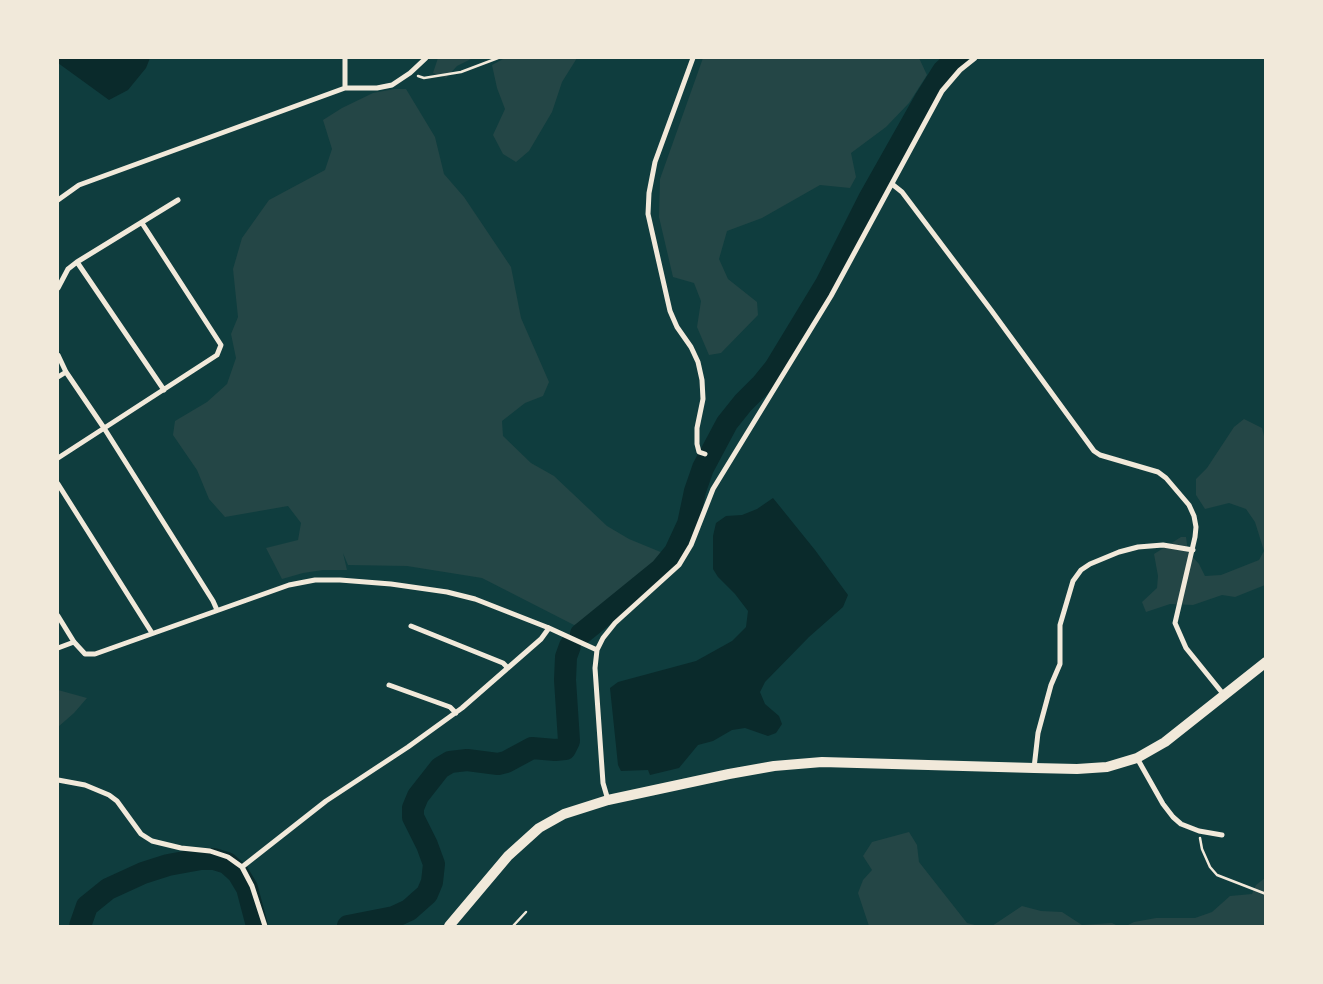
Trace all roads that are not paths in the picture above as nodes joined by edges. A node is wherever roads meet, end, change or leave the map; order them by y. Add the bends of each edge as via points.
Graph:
1 (344, 58) edge
2 (426, 58) edge
3 (693, 58) edge
4 (975, 58) edge
5 (345, 88) junction
6 (892, 184) junction
7 (58, 200) edge
8 (178, 200) dead end
9 (142, 223) junction
10 (77, 262) junction
11 (58, 288) edge
12 (58, 355) edge
13 (66, 372) junction
14 (58, 377) edge
15 (164, 390) junction
16 (104, 428) junction
17 (705, 454) dead end
18 (58, 458) edge
19 (58, 484) edge
20 (1193, 550) junction
21 (217, 610) junction
22 (58, 616) edge
23 (411, 626) dead end
24 (548, 628) junction
25 (152, 633) junction
26 (74, 642) junction
27 (58, 648) edge
28 (597, 650) junction
29 (1266, 662) edge
30 (508, 668) junction
31 (389, 685) dead end
32 (1224, 695) junction
33 (456, 713) junction
34 (1137, 758) junction
35 (1034, 768) junction
36 (58, 780) edge
37 (608, 800) junction
38 (1222, 835) dead end
39 (242, 867) junction
40 (265, 926) edge
41 (449, 926) edge

1 - 5 street
2 - 5 street via 392,84 377,88
3 - 17 street via 655,162 648,214 670,311 698,362 703,399 697,444 699,452
4 - 6 street via 942,91
5 - 7 street via 79,185
6 - 20 street via 902,192 950,255 1094,451 1100,456 1158,472 1182,495 1194,516
6 - 28 street via 831,296 713,489 691,545 679,565 615,623
8 - 9 street
9 - 10 street
9 - 15 street via 221,345 217,355
10 - 11 street via 68,269
10 - 15 street
12 - 13 street
13 - 14 street
13 - 16 street
15 - 16 street
16 - 18 street
16 - 21 street
19 - 25 street
20 - 32 street via 1175,623 1186,648
20 - 35 street via 1163,545 1138,546 1081,570 1073,581 1060,626 1060,664 1038,733
21 - 24 street via 289,584 340,580 391,584 475,598
21 - 25 street
22 - 26 street
23 - 30 street via 504,663
24 - 28 street
24 - 30 street via 541,639
25 - 26 street via 95,654 85,654
26 - 27 street
28 - 37 street via 595,668
29 - 32 main road
30 - 33 street
31 - 33 street via 450,707
32 - 34 main road via 1165,742
33 - 39 street via 326,801
34 - 35 main road via 1107,767
34 - 38 street via 1173,817 1199,831
35 - 37 main road via 822,762 774,766
36 - 39 street via 85,785 109,795 141,834 152,841 210,851 228,857
37 - 41 main road via 564,814 539,828 508,856
39 - 40 street

